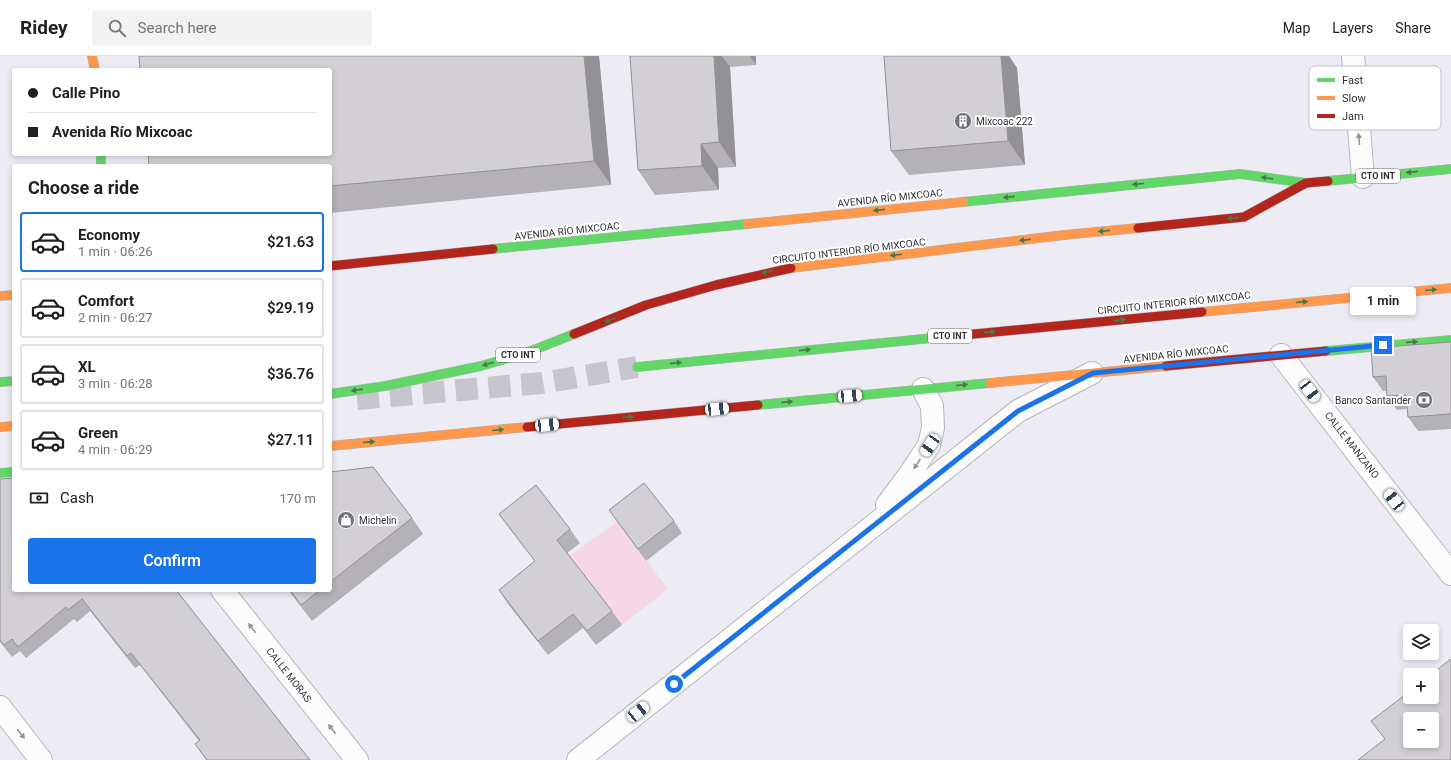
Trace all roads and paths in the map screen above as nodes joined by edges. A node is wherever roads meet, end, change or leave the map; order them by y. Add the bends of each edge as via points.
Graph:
1 (92, 56) edge
2 (1353, 56) edge
3 (1354, 66) edge
4 (95, 68) edge
5 (1359, 130) edge
6 (1451, 168) edge
7 (1363, 178) junction
8 (1306, 183) junction
9 (332, 266) edge
10 (1451, 288) edge
11 (12, 295) edge
12 (0, 296) edge
13 (1451, 340) edge
14 (1282, 355) junction
15 (637, 367) tunnel mouth
16 (1093, 373) junction
17 (12, 381) edge
18 (0, 382) edge
19 (923, 389) junction
20 (332, 394) edge
21 (12, 426) edge
22 (0, 427) edge
23 (332, 446) edge
24 (12, 472) edge
25 (0, 473) edge
26 (866, 531) junction
27 (1451, 574) edge
28 (224, 592) edge
29 (0, 707) edge
30 (41, 760) edge
31 (357, 760) edge
32 (578, 760) edge

1 - 4 main road
3 -> 2 street
7 -> 5 street
6 -> 7 main road, AVENIDA RÍO MIXCOAC / CTO INT
7 - 8 main road, AVENIDA RÍO MIXCOAC / CTO INT
8 -> 9 main road, AVENIDA RÍO MIXCOAC / CTO INT via 1240,174
8 -> 20 main road, CIRCUITO INTERIOR RÍO MIXCOAC / CTO INT via 1244,217 1064,235 783,269 646,305 526,353 481,366 385,386
15 -> 10 main road, CIRCUITO INTERIOR RÍO MIXCOAC / CTO INT
11 - 12 main road
14 -> 13 main road, AVENIDA RÍO MIXCOAC
14 - 16 main road, AVENIDA RÍO MIXCOAC
14 - 27 street, CALLE MANZANO
19 -> 16 main road, AVENIDA RÍO MIXCOAC
16 - 26 street via 1018,411
17 - 18 main road
23 -> 19 main road, AVENIDA RÍO MIXCOAC
19 -> 26 street via 932,406 934,428 930,445
21 - 22 main road
24 - 25 main road
26 - 32 street
31 -> 28 street, CALLE MORAS
29 -> 30 street

